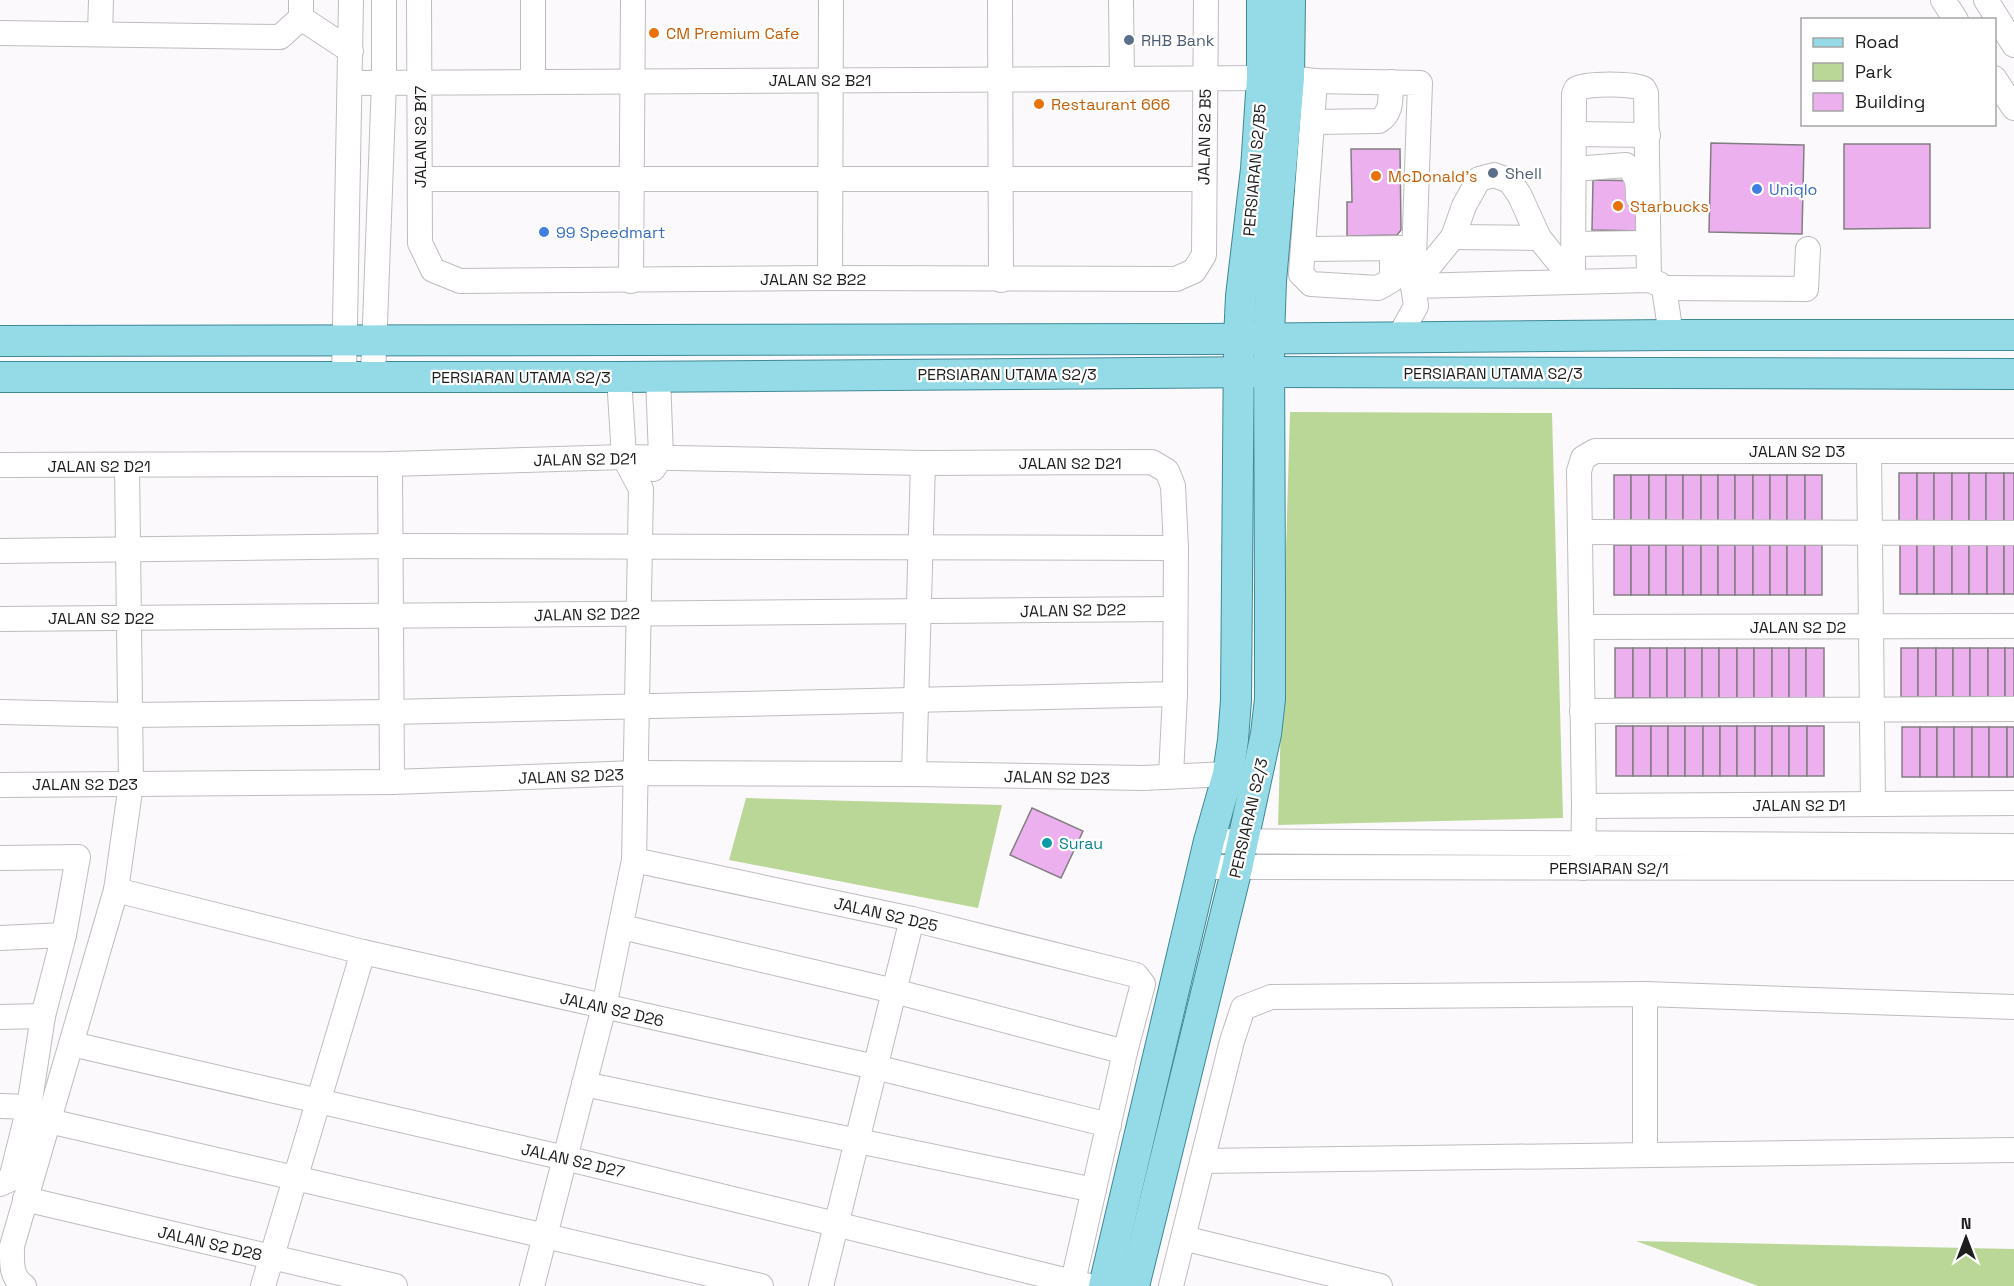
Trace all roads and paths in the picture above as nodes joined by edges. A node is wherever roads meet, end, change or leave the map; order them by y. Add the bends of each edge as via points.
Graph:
1 (100, 0) edge
2 (351, 0) edge
3 (384, 0) edge
4 (419, 0) edge
5 (533, 0) edge
6 (633, 0) edge
7 (831, 0) edge
8 (1000, 0) edge
9 (1121, 0) edge
10 (1206, 0) edge
11 (1262, 0) edge
12 (1290, 0) edge
13 (1942, 0) edge
14 (1986, 0) edge
15 (302, 9) edge
16 (1955, 18) edge
17 (0, 33) edge
18 (100, 33) junction
19 (2014, 45) edge
20 (351, 51) junction
21 (1206, 78) junction
22 (1000, 79) junction
23 (1122, 79) junction
24 (1289, 79) junction
25 (830, 80) junction
26 (1996, 80) edge
27 (632, 81) junction
28 (351, 82) junction
29 (384, 82) junction
30 (419, 82) junction
31 (533, 82) junction
32 (1391, 82) junction
33 (2014, 108) edge
34 (1313, 122) junction
35 (1574, 134) junction
36 (1648, 135) junction
37 (1574, 169) junction
38 (1001, 178) junction
39 (420, 179) junction
40 (632, 179) junction
41 (830, 179) junction
42 (1203, 179) junction
43 (1453, 237) junction
44 (1539, 237) junction
45 (1642, 243) junction
46 (1574, 244) junction
47 (1403, 248) junction
48 (1302, 249) junction
49 (1808, 249) dead end
50 (433, 270) joint
51 (1194, 271) joint
52 (830, 278) junction
53 (1000, 280) junction
54 (1573, 280) junction
55 (631, 281) junction
56 (1271, 281) junction
57 (1655, 283) junction
58 (1413, 286) junction
59 (1241, 296) junction
60 (1671, 335) junction
61 (2014, 335) edge
62 (1320, 337) junction
63 (1400, 337) junction
64 (1269, 338) junction
65 (1200, 339) junction
66 (1239, 339) junction
67 (360, 340) junction
68 (0, 341) edge
69 (1269, 372) junction
70 (1238, 373) junction
71 (2014, 374) edge
72 (658, 376) junction
73 (0, 377) edge
74 (358, 377) junction
75 (619, 377) junction
76 (2014, 451) edge
77 (1869, 452) junction
78 (624, 457) junction
79 (661, 457) junction
80 (923, 463) junction
81 (390, 464) junction
82 (0, 465) edge
83 (127, 466) junction
84 (641, 489) junction
85 (1581, 532) junction
86 (2014, 533) edge
87 (1870, 534) junction
88 (390, 546) junction
89 (640, 547) junction
90 (920, 548) junction
91 (1176, 548) junction
92 (0, 551) edge
93 (128, 551) junction
94 (1174, 609) junction
95 (918, 611) junction
96 (639, 614) junction
97 (391, 616) junction
98 (129, 618) junction
99 (0, 619) edge
100 (2014, 626) edge
101 (1582, 627) junction
102 (1872, 627) junction
103 (1175, 694) junction
104 (916, 700) junction
105 (637, 706) junction
106 (2014, 708) edge
107 (1873, 710) junction
108 (1582, 711) junction
109 (0, 712) edge
110 (391, 712) junction
111 (130, 715) junction
112 (636, 773) junction
113 (914, 774) junction
114 (1228, 774) junction
115 (1171, 776) junction
116 (392, 782) junction
117 (131, 784) junction
118 (0, 785) edge
119 (2014, 803) edge
120 (1873, 804) junction
121 (1584, 806) junction
122 (1584, 842) junction
123 (2014, 846) edge
124 (1206, 854) junction
125 (1239, 855) junction
126 (0, 858) edge
127 (634, 860) junction
128 (1583, 868) junction
129 (2014, 868) edge
130 (116, 890) junction
131 (912, 919) junction
132 (622, 927) junction
133 (63, 935) junction
134 (0, 938) edge
135 (363, 952) junction
136 (894, 991) junction
137 (1645, 994) junction
138 (604, 1007) junction
139 (2014, 1007) edge
140 (43, 1016) junction
141 (0, 1017) edge
142 (72, 1044) junction
143 (1125, 1052) junction
144 (875, 1067) junction
145 (584, 1084) junction
146 (318, 1102) junction
147 (0, 1106) edge
148 (29, 1107) junction
149 (49, 1121) junction
150 (1109, 1125) junction
151 (857, 1141) junction
152 (2014, 1150) edge
153 (1645, 1155) junction
154 (565, 1158) junction
155 (1202, 1161) junction
156 (295, 1179) junction
157 (0, 1184) edge
158 (1094, 1190) junction
159 (25, 1199) junction
160 (838, 1225) junction
161 (545, 1235) junction
162 (1183, 1238) junction
163 (271, 1258) junction
164 (1078, 1284) edge
165 (24, 1286) edge
166 (263, 1286) edge
167 (395, 1286) edge
168 (532, 1286) edge
169 (761, 1286) edge
170 (821, 1286) edge
171 (1104, 1286) edge
172 (1134, 1286) edge
173 (1171, 1286) edge
174 (1380, 1286) edge

1 - 18 street
2 - 20 street
3 - 29 street
4 - 30 street, JALAN S2 B17
5 - 31 street
6 - 27 street
7 - 25 street
8 - 22 street
9 - 23 street
10 - 21 street, JALAN S2 B5
11 - 24 main road, PERSIARAN S2/B5
12 - 24 main road, PERSIARAN S2/B5
13 - 16 street
14 - 19 street
15 - 18 street via 280,37
15 - 20 street
17 - 18 street
20 - 28 street
21 - 23 street, JALAN S2 B21
21 - 24 street, JALAN S2 B21
21 - 42 street, JALAN S2 B5
22 - 23 street, JALAN S2 B21
22 - 25 street, JALAN S2 B21
22 - 38 street
24 - 32 street, JALAN S2 B21
24 - 34 street
24 - 56 main road, PERSIARAN S2/B5
24 - 59 main road, PERSIARAN S2/B5 via 1256,169
25 - 27 street, JALAN S2 B21
25 - 41 street
26 - 33 street
27 - 31 street, JALAN S2 B21
27 - 40 street
28 - 29 street, JALAN S2 B21
28 - 67 street
29 - 30 street, JALAN S2 B21
29 - 67 street
30 - 31 street, JALAN S2 B21
30 - 39 street, JALAN S2 B17
32 - 34 street via 1390,109 1379,121
32 - 47 street, JALAN S2 B21 via 1420,83
34 - 48 street
35 - 36 street
35 - 36 street via 1576,89 1585,85 1635,85 1646,93
35 - 37 street
36 - 45 street
37 - 45 street via 1626,165 1635,173
37 - 46 street
38 - 41 street
38 - 42 street
38 - 53 street
39 - 40 street
39 - 50 street, JALAN S2 B17 via 420,243
40 - 41 street
40 - 55 street
41 - 52 street
42 - 51 street, JALAN S2 B5 via 1204,255
43 - 44 street
43 - 44 street via 1479,179 1494,175 1510,181
43 - 58 street
44 - 54 street
45 - 46 street
45 - 57 street
46 - 54 street
47 - 48 street
47 - 48 street via 1392,280 1378,288 1311,284 1301,274
47 - 58 street
49 - 57 street via 1806,289
50 - 55 street, JALAN S2 B22 via 460,281
51 - 53 street, JALAN S2 B22 via 1176,279
52 - 53 street, JALAN S2 B22
52 - 55 street, JALAN S2 B22
54 - 57 street
54 - 58 street
56 - 62 main road via 1292,313
56 - 64 main road, PERSIARAN S2/B5
57 - 60 street
58 - 63 street via 1416,306
59 - 65 main road via 1223,325
59 - 66 main road, PERSIARAN S2/B5
60 - 61 main road, PERSIARAN UTAMA S2/3
60 - 63 main road, PERSIARAN UTAMA S2/3
62 - 63 main road, PERSIARAN UTAMA S2/3
62 - 64 main road, PERSIARAN UTAMA S2/3
64 - 66 main road, PERSIARAN UTAMA S2/3
64 - 69 main road, PERSIARAN S2/3
65 - 66 main road, PERSIARAN UTAMA S2/3
65 - 67 main road, PERSIARAN UTAMA S2/3
66 - 70 main road, PERSIARAN S2/B5
67 - 68 main road, PERSIARAN UTAMA S2/3
67 - 74 street
69 - 70 main road, PERSIARAN UTAMA S2/3
69 - 71 main road, PERSIARAN UTAMA S2/3
69 - 125 main road, PERSIARAN S2/3 via 1270,699
70 - 72 main road, PERSIARAN UTAMA S2/3
70 - 114 main road, PERSIARAN S2/B5 via 1237,657
72 - 75 main road, PERSIARAN UTAMA S2/3
72 - 79 street
73 - 74 main road, PERSIARAN UTAMA S2/3
74 - 75 main road, PERSIARAN UTAMA S2/3
75 - 78 street
76 - 77 street, JALAN S2 D3
77 - 85 street, JALAN S2 D3 via 1595,451 1583,458 1579,471
77 - 87 street
78 - 79 street, JALAN S2 D21
78 - 81 street, JALAN S2 D21
78 - 84 street
79 - 80 street, JALAN S2 D21
79 - 84 street
80 - 90 street
80 - 91 street, JALAN S2 D21 via 1152,462 1167,471 1173,486
81 - 83 street, JALAN S2 D21
81 - 88 street
82 - 83 street, JALAN S2 D21
83 - 93 street
84 - 89 street
85 - 87 street
85 - 101 street
86 - 87 street
87 - 102 street
88 - 89 street
88 - 93 street
88 - 97 street
89 - 90 street
89 - 96 street
90 - 91 street
90 - 95 street
91 - 94 street
92 - 93 street
93 - 98 street
94 - 95 street, JALAN S2 D22
94 - 103 street
95 - 96 street, JALAN S2 D22
95 - 104 street
96 - 97 street, JALAN S2 D22
96 - 105 street
97 - 98 street, JALAN S2 D22
97 - 110 street
98 - 99 street, JALAN S2 D22
98 - 111 street
100 - 102 street, JALAN S2 D2
101 - 102 street, JALAN S2 D2
101 - 108 street
102 - 107 street
103 - 104 street
103 - 115 street
104 - 105 street
104 - 113 street
105 - 110 street
105 - 112 street
106 - 107 street
107 - 108 street
107 - 120 street
108 - 121 street
109 - 111 street
110 - 111 street
110 - 116 street
111 - 117 street
112 - 113 street, JALAN S2 D23
112 - 116 street, JALAN S2 D23
112 - 127 street
113 - 115 street, JALAN S2 D23
114 - 115 street, JALAN S2 D23
114 - 124 main road, PERSIARAN S2/B5
116 - 117 street, JALAN S2 D23
117 - 118 street, JALAN S2 D23
117 - 130 street
119 - 120 street, JALAN S2 D1
120 - 121 street, JALAN S2 D1
121 - 122 street
122 - 123 street, PERSIARAN S2/1
122 - 125 street, PERSIARAN S2/1
122 - 128 street
124 - 125 street, PERSIARAN S2/1
124 - 171 main road, PERSIARAN S2/B5
125 - 128 street, PERSIARAN S2/1
125 - 172 main road, PERSIARAN S2/3
126 - 133 street via 78,856
127 - 131 street, JALAN S2 D25
127 - 132 street
128 - 129 street, PERSIARAN S2/1
130 - 135 street, JALAN S2 D26
130 - 142 street
131 - 136 street
131 - 143 street, JALAN S2 D25 via 1136,975 1143,984
132 - 136 street
132 - 138 street
133 - 134 street
133 - 140 street
135 - 138 street, JALAN S2 D26
135 - 146 street
136 - 143 street
136 - 144 street
137 - 139 street
137 - 153 street
137 - 155 street via 1271,997 1243,1008
138 - 144 street, JALAN S2 D26
138 - 145 street
140 - 141 street
140 - 148 street
142 - 146 street, JALAN S2 D27
142 - 149 street
143 - 150 street
144 - 150 street, JALAN S2 D26
144 - 151 street
145 - 151 street
145 - 154 street
146 - 154 street, JALAN S2 D27
146 - 156 street
147 - 148 street
148 - 157 street via 11,1179
149 - 156 street
149 - 159 street
150 - 158 street
151 - 158 street
151 - 160 street
152 - 153 street
153 - 155 street
154 - 160 street, JALAN S2 D27
154 - 161 street
155 - 162 street
156 - 161 street
156 - 163 street
158 - 164 street
159 - 163 street, JALAN S2 D28
159 - 165 street via 12,1246 12,1268
160 - 164 street, JALAN S2 D27
160 - 170 street
161 - 168 street
161 - 169 street
162 - 173 street
162 - 174 street
163 - 166 street
163 - 167 street, JALAN S2 D28

